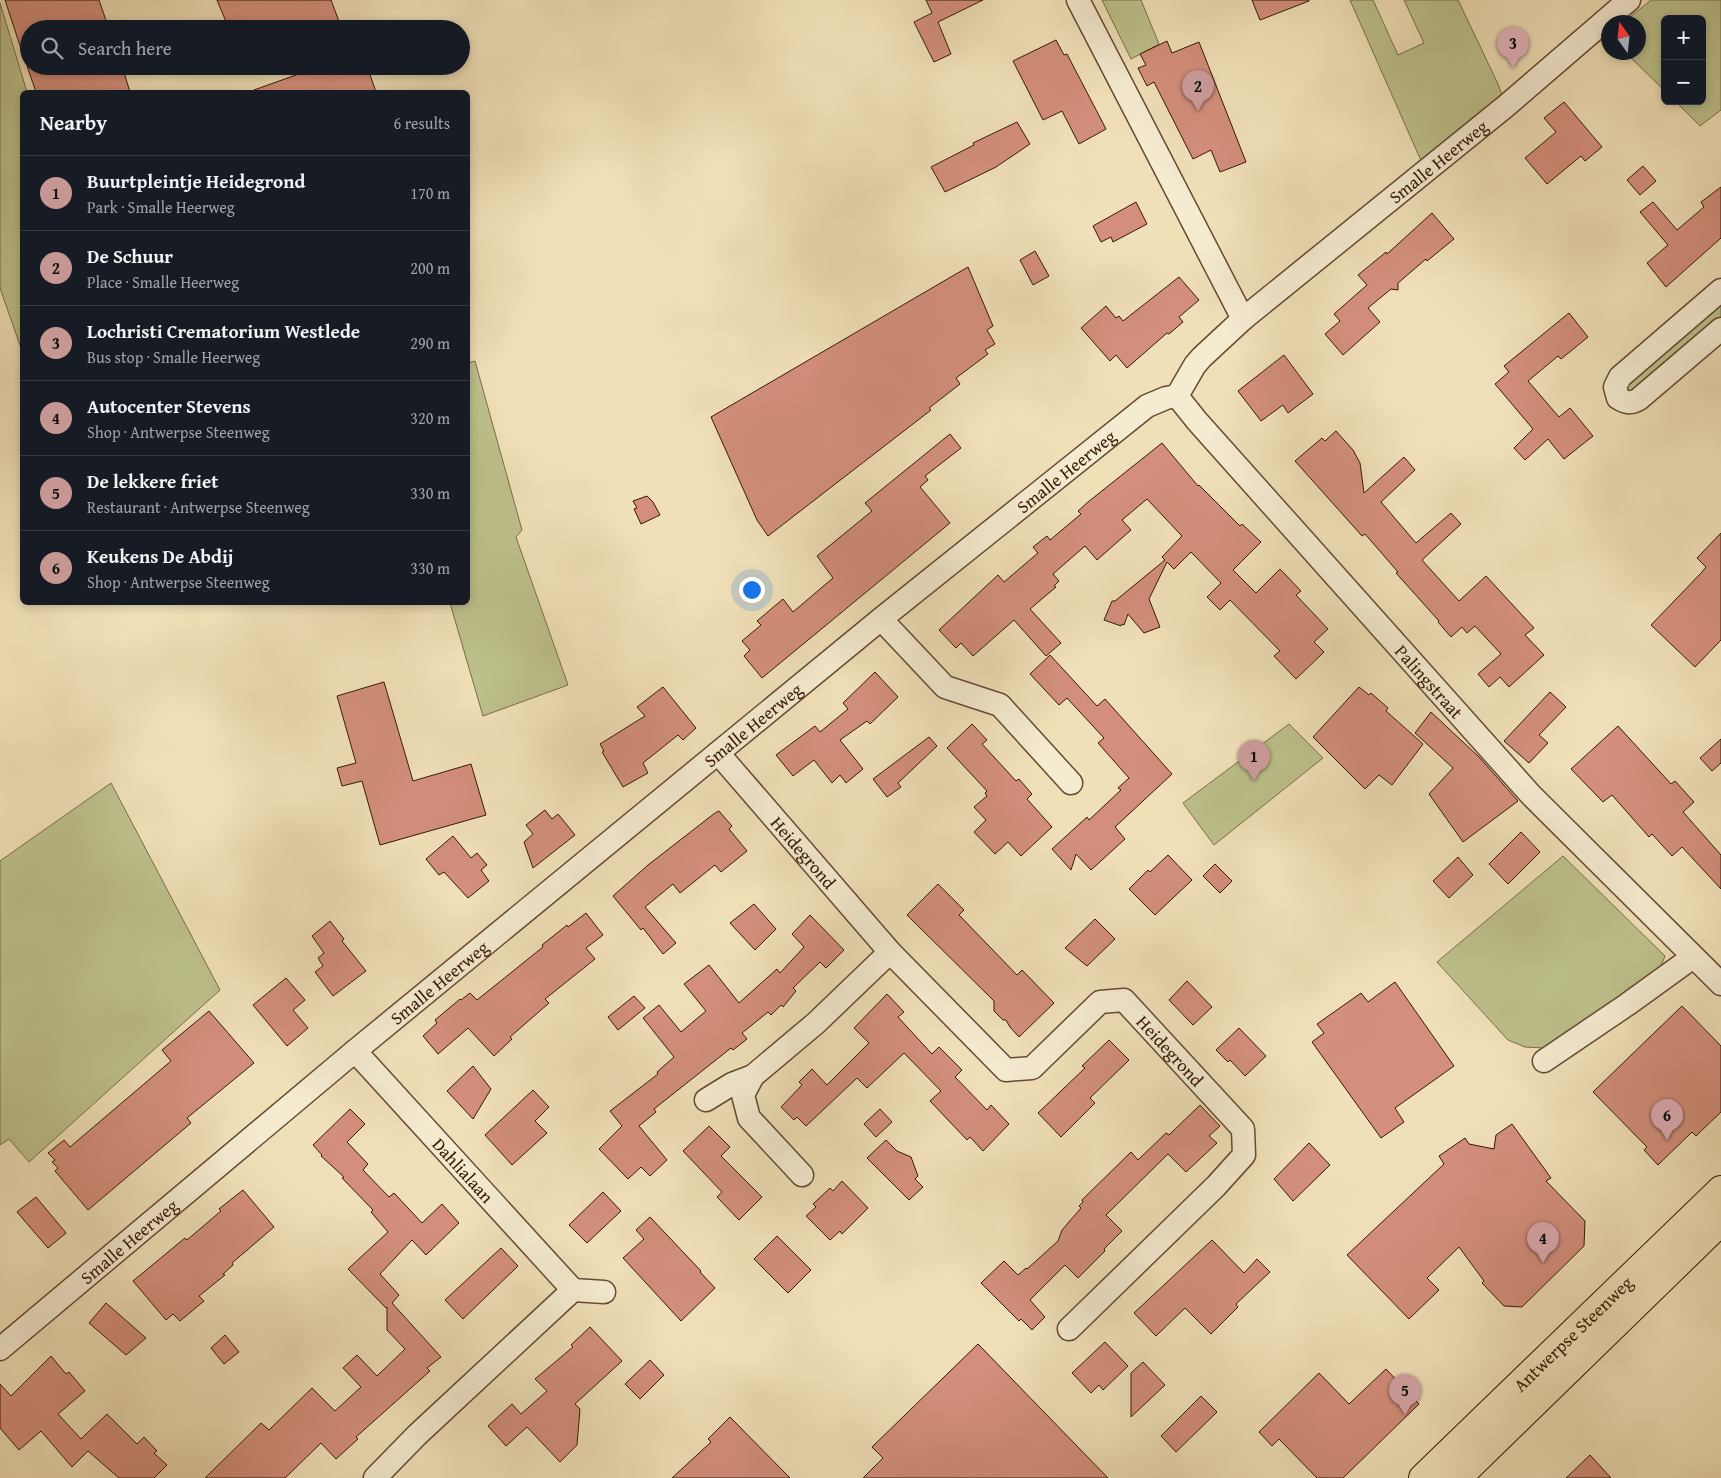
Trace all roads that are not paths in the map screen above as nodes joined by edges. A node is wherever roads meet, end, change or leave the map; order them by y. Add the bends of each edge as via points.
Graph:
1 (1078, 0) edge
2 (1629, 0) edge
3 (1721, 290) edge
4 (1243, 319) junction
5 (1721, 329) edge
6 (1177, 396) junction
7 (881, 619) junction
8 (718, 753) junction
9 (1071, 783) dead end
10 (890, 952) junction
11 (1693, 957) junction
12 (1721, 984) edge
13 (354, 1050) junction
14 (1544, 1061) dead end
15 (753, 1076) junction
16 (706, 1100) dead end
17 (802, 1175) dead end
18 (1721, 1190) edge
19 (1721, 1221) edge
20 (573, 1290) junction
21 (604, 1292) dead end
22 (1069, 1329) dead end
23 (0, 1349) edge
24 (374, 1478) edge
25 (1423, 1478) edge
26 (1457, 1478) edge

1 - 4 street
2 - 4 street, Smalle Heerweg via 1506,106
3 - 5 street via 1620,377 1615,387 1618,398 1628,403 1639,399
4 - 6 street, Smalle Heerweg via 1198,361
6 - 7 street, Smalle Heerweg via 1147,406
6 - 11 street, Palingstraat via 1531,795
7 - 8 street, Smalle Heerweg
7 - 9 street via 945,687 1000,705
8 - 10 street, Heidegrond
8 - 13 street, Smalle Heerweg
10 - 15 street via 816,1023
10 - 22 street, Heidegrond via 1006,1070 1032,1068 1100,1002 1124,1000 1243,1129 1244,1155
11 - 12 street, Palingstraat
11 - 14 street
13 - 20 street, Dahlialaan
13 - 23 street, Smalle Heerweg
15 - 16 street
15 - 17 street via 743,1095 748,1118
18 - 25 main road, Antwerpse Steenweg
19 - 26 main road, Antwerpse Steenweg
20 - 21 street
20 - 24 street

